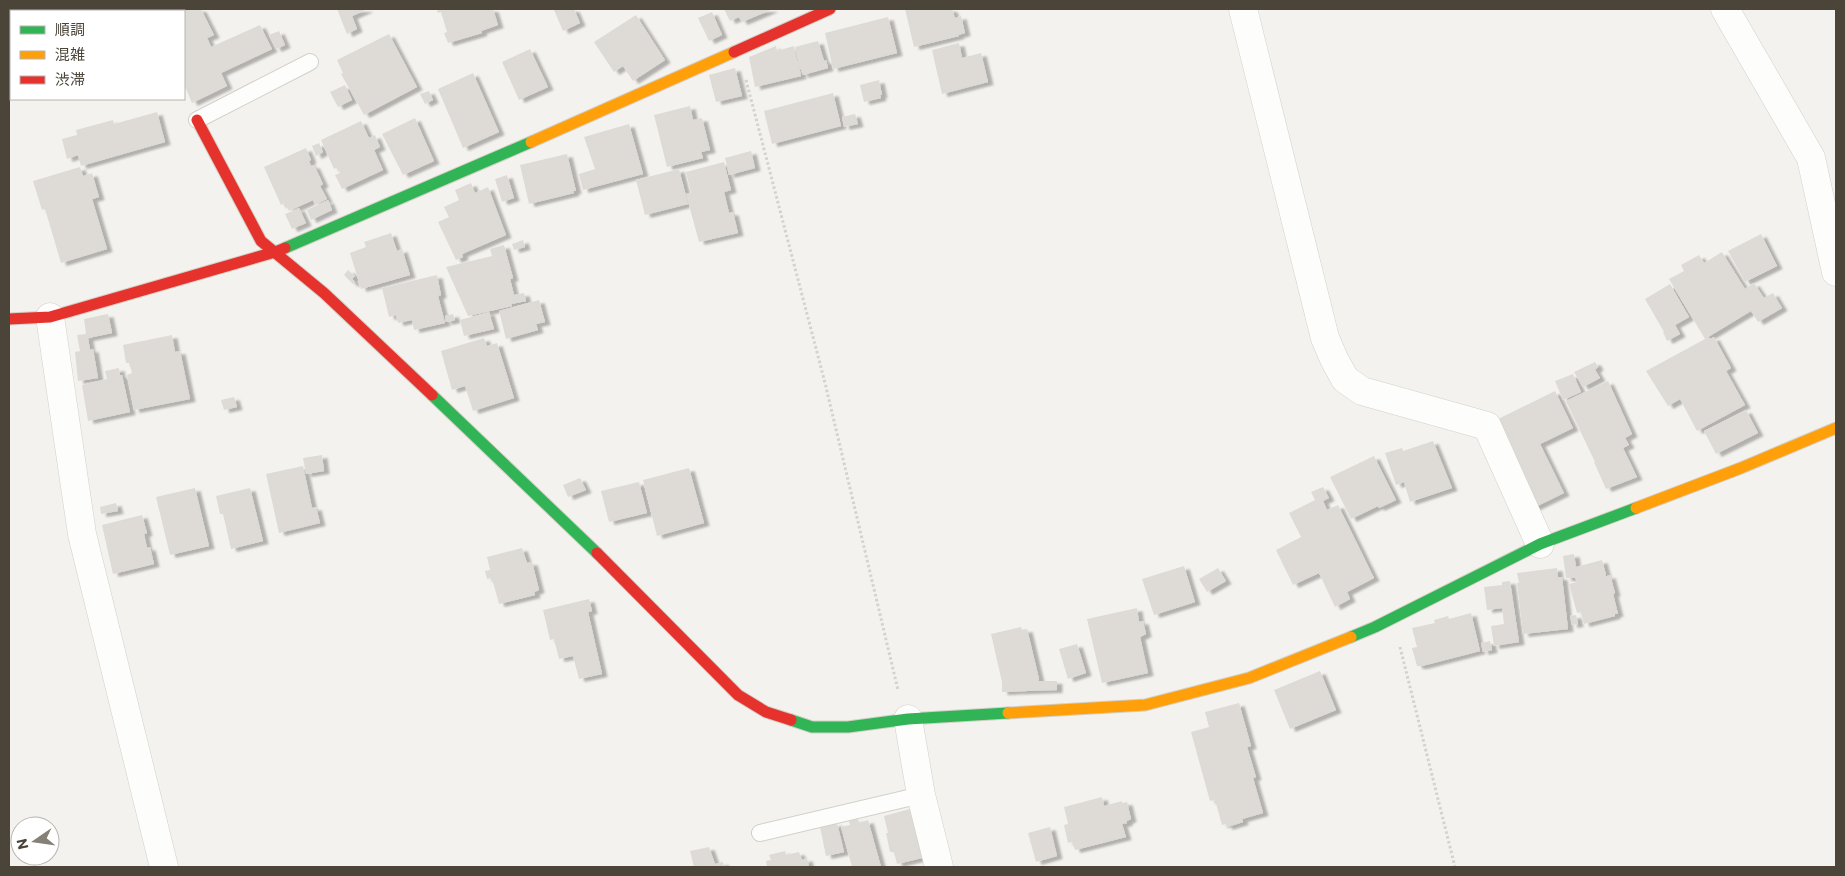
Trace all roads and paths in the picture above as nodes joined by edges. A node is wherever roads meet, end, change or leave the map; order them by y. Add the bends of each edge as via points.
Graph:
1 (830, 9) edge
2 (1243, 9) edge
3 (1725, 9) edge
4 (738, 50) junction
5 (310, 62) dead end
6 (197, 120) joint
7 (275, 252) junction
8 (1836, 272) edge
9 (50, 317) junction
10 (9, 318) edge
11 (1836, 428) edge
12 (1540, 544) junction
13 (1393, 618) junction
14 (908, 719) junction
15 (920, 795) junction
16 (760, 833) dead end
17 (164, 867) edge
18 (939, 867) edge
19 (1456, 867) edge

1 - 4 street
2 - 12 street via 1323,328 1345,379 1362,391 1487,426
3 - 8 street via 1811,158
4 - 7 street
4 - 14 path via 825,384 898,691
5 - 6 lane
6 - 7 street via 261,241
7 - 9 street
7 - 14 street via 324,293 557,514 738,695 766,712 812,727
9 - 10 street
9 - 17 street via 82,534
11 - 12 street via 1741,468
12 - 13 street
13 - 14 street via 1249,678 1145,705
13 - 19 path
14 - 15 street
15 - 16 lane
15 - 18 street

